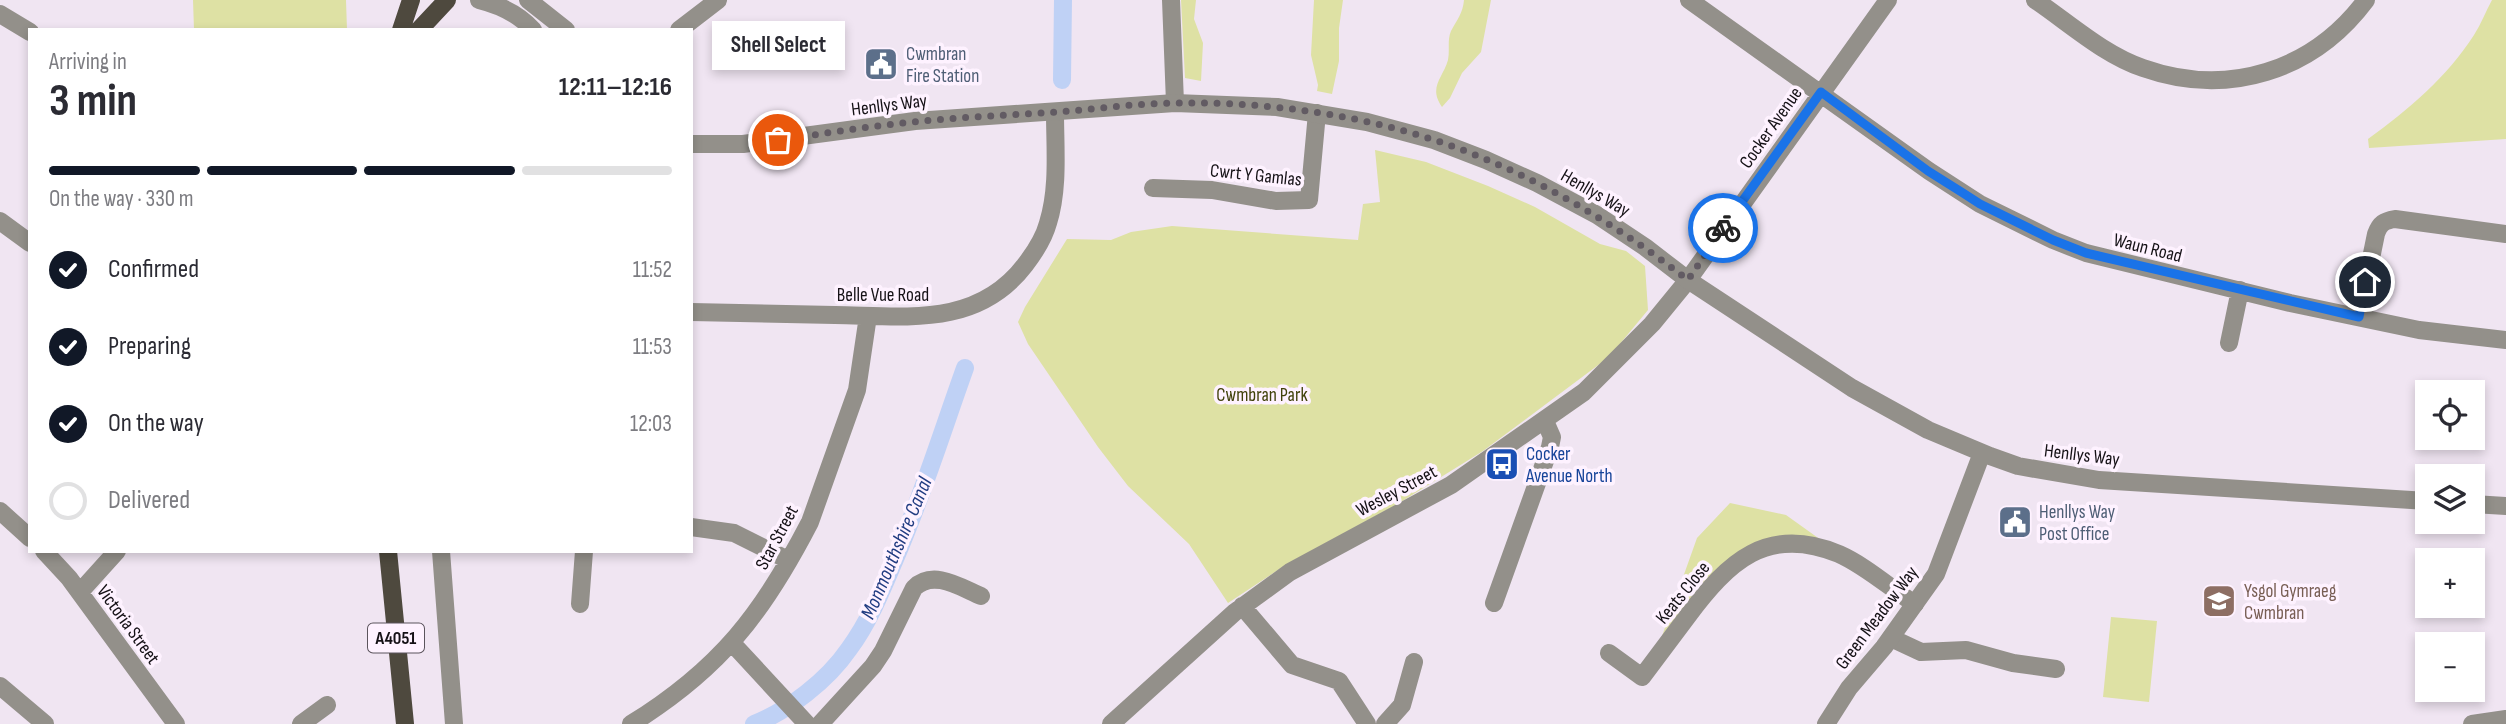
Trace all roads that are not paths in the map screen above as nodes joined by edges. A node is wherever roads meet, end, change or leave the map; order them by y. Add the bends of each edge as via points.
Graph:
1 (411, 0) edge
2 (447, 0) edge
3 (478, 0) edge
4 (528, 0) edge
5 (718, 0) edge
6 (1171, 0) edge
7 (1689, 0) edge
8 (1888, 0) edge
9 (2035, 0) edge
10 (2366, 0) edge
11 (0, 14) edge
12 (402, 28) edge
13 (421, 28) edge
14 (531, 28) edge
15 (563, 28) edge
16 (681, 28) edge
17 (28, 31) edge
18 (1821, 92) junction
19 (1175, 103) junction
20 (1055, 112) junction
21 (1317, 113) junction
22 (693, 144) edge
23 (1153, 188) dead end
24 (0, 221) edge
25 (2506, 234) edge
26 (28, 242) edge
27 (1688, 280) junction
28 (2240, 290) junction
29 (693, 312) edge
30 (868, 316) junction
31 (2359, 317) junction
32 (2506, 340) edge
33 (2229, 343) dead end
34 (1545, 421) junction
35 (1982, 453) junction
36 (2415, 500) edge
37 (2485, 505) edge
38 (2506, 506) edge
39 (0, 512) edge
40 (693, 527) edge
41 (28, 536) edge
42 (46, 553) edge
43 (115, 553) edge
44 (388, 553) edge
45 (441, 553) edge
46 (584, 553) edge
47 (788, 560) junction
48 (80, 592) junction
49 (981, 596) dead end
50 (1494, 603) dead end
51 (580, 604) dead end
52 (1915, 604) junction
53 (1242, 606) junction
54 (1891, 638) junction
55 (732, 643) junction
56 (1609, 653) dead end
57 (1415, 662) dead end
58 (2056, 669) dead end
59 (0, 686) edge
60 (327, 705) dead end
61 (803, 719) edge
62 (2506, 719) edge
63 (45, 724) edge
64 (176, 724) edge
65 (301, 724) edge
66 (405, 724) edge
67 (454, 724) edge
68 (631, 724) edge
69 (820, 724) edge
70 (1111, 724) edge
71 (1367, 724) edge
72 (1385, 724) edge
73 (1826, 724) edge
74 (2472, 724) edge

1 - 12 main road
2 - 13 main road
3 - 14 street via 506,9
4 - 15 street
5 - 16 street
6 - 19 street
7 - 18 street, Waun Road
8 - 18 street, Cocker Avenue
9 - 10 street via 2142,68 2232,80 2266,74 2298,60 2329,41
11 - 17 street
18 - 27 street, Cocker Avenue
18 - 28 street, Waun Road via 1928,171 2027,228 2086,253
19 - 20 street, Henllys Way
19 - 21 street, Henllys Way
20 - 22 street, Henllys Way via 915,121 743,144
20 - 30 street, Belle Vue Road via 1051,210 1039,243 1012,280 986,299 945,314
21 - 23 street, Cwrt Y Gamlas via 1309,200 1276,201 1213,190
21 - 27 street, Henllys Way via 1408,132 1486,160 1597,215
24 - 26 street
25 - 31 street via 2386,221 2376,234
27 - 34 street, Wesley Street via 1616,361
27 - 35 street, Henllys Way via 1852,388 1928,430
28 - 31 street, Waun Road
28 - 33 street
29 - 30 street, Belle Vue Road
30 - 47 street, Star Street via 851,409 810,522
31 - 32 street, Waun Road via 2419,330
34 - 50 street via 1552,437 1550,447
34 - 53 street, Wesley Street via 1451,485 1290,572
35 - 36 street, Henllys Way via 2018,466 2099,480
35 - 52 street, Green Meadow Way via 1936,574
37 - 38 street
39 - 41 street
40 - 47 street via 734,533
42 - 48 street, Victoria Street
43 - 48 street
44 - 66 main road, A4051
45 - 67 street
46 - 51 street
47 - 55 street, Star Street via 757,613
48 - 64 street, Victoria Street
49 - 69 street via 942,580 919,583 873,666
52 - 54 street, Green Meadow Way
52 - 56 street, Keats Close via 1842,555 1795,543 1768,545 1748,554 1710,586 1642,677
53 - 70 street, Wesley Street
53 - 71 street via 1292,665 1339,681
54 - 58 street via 1918,651 1966,650
54 - 73 street, Green Meadow Way
55 - 61 street
55 - 68 street, Star Street via 707,669
57 - 72 street via 1402,705
59 - 63 street
60 - 65 street
62 - 74 street

